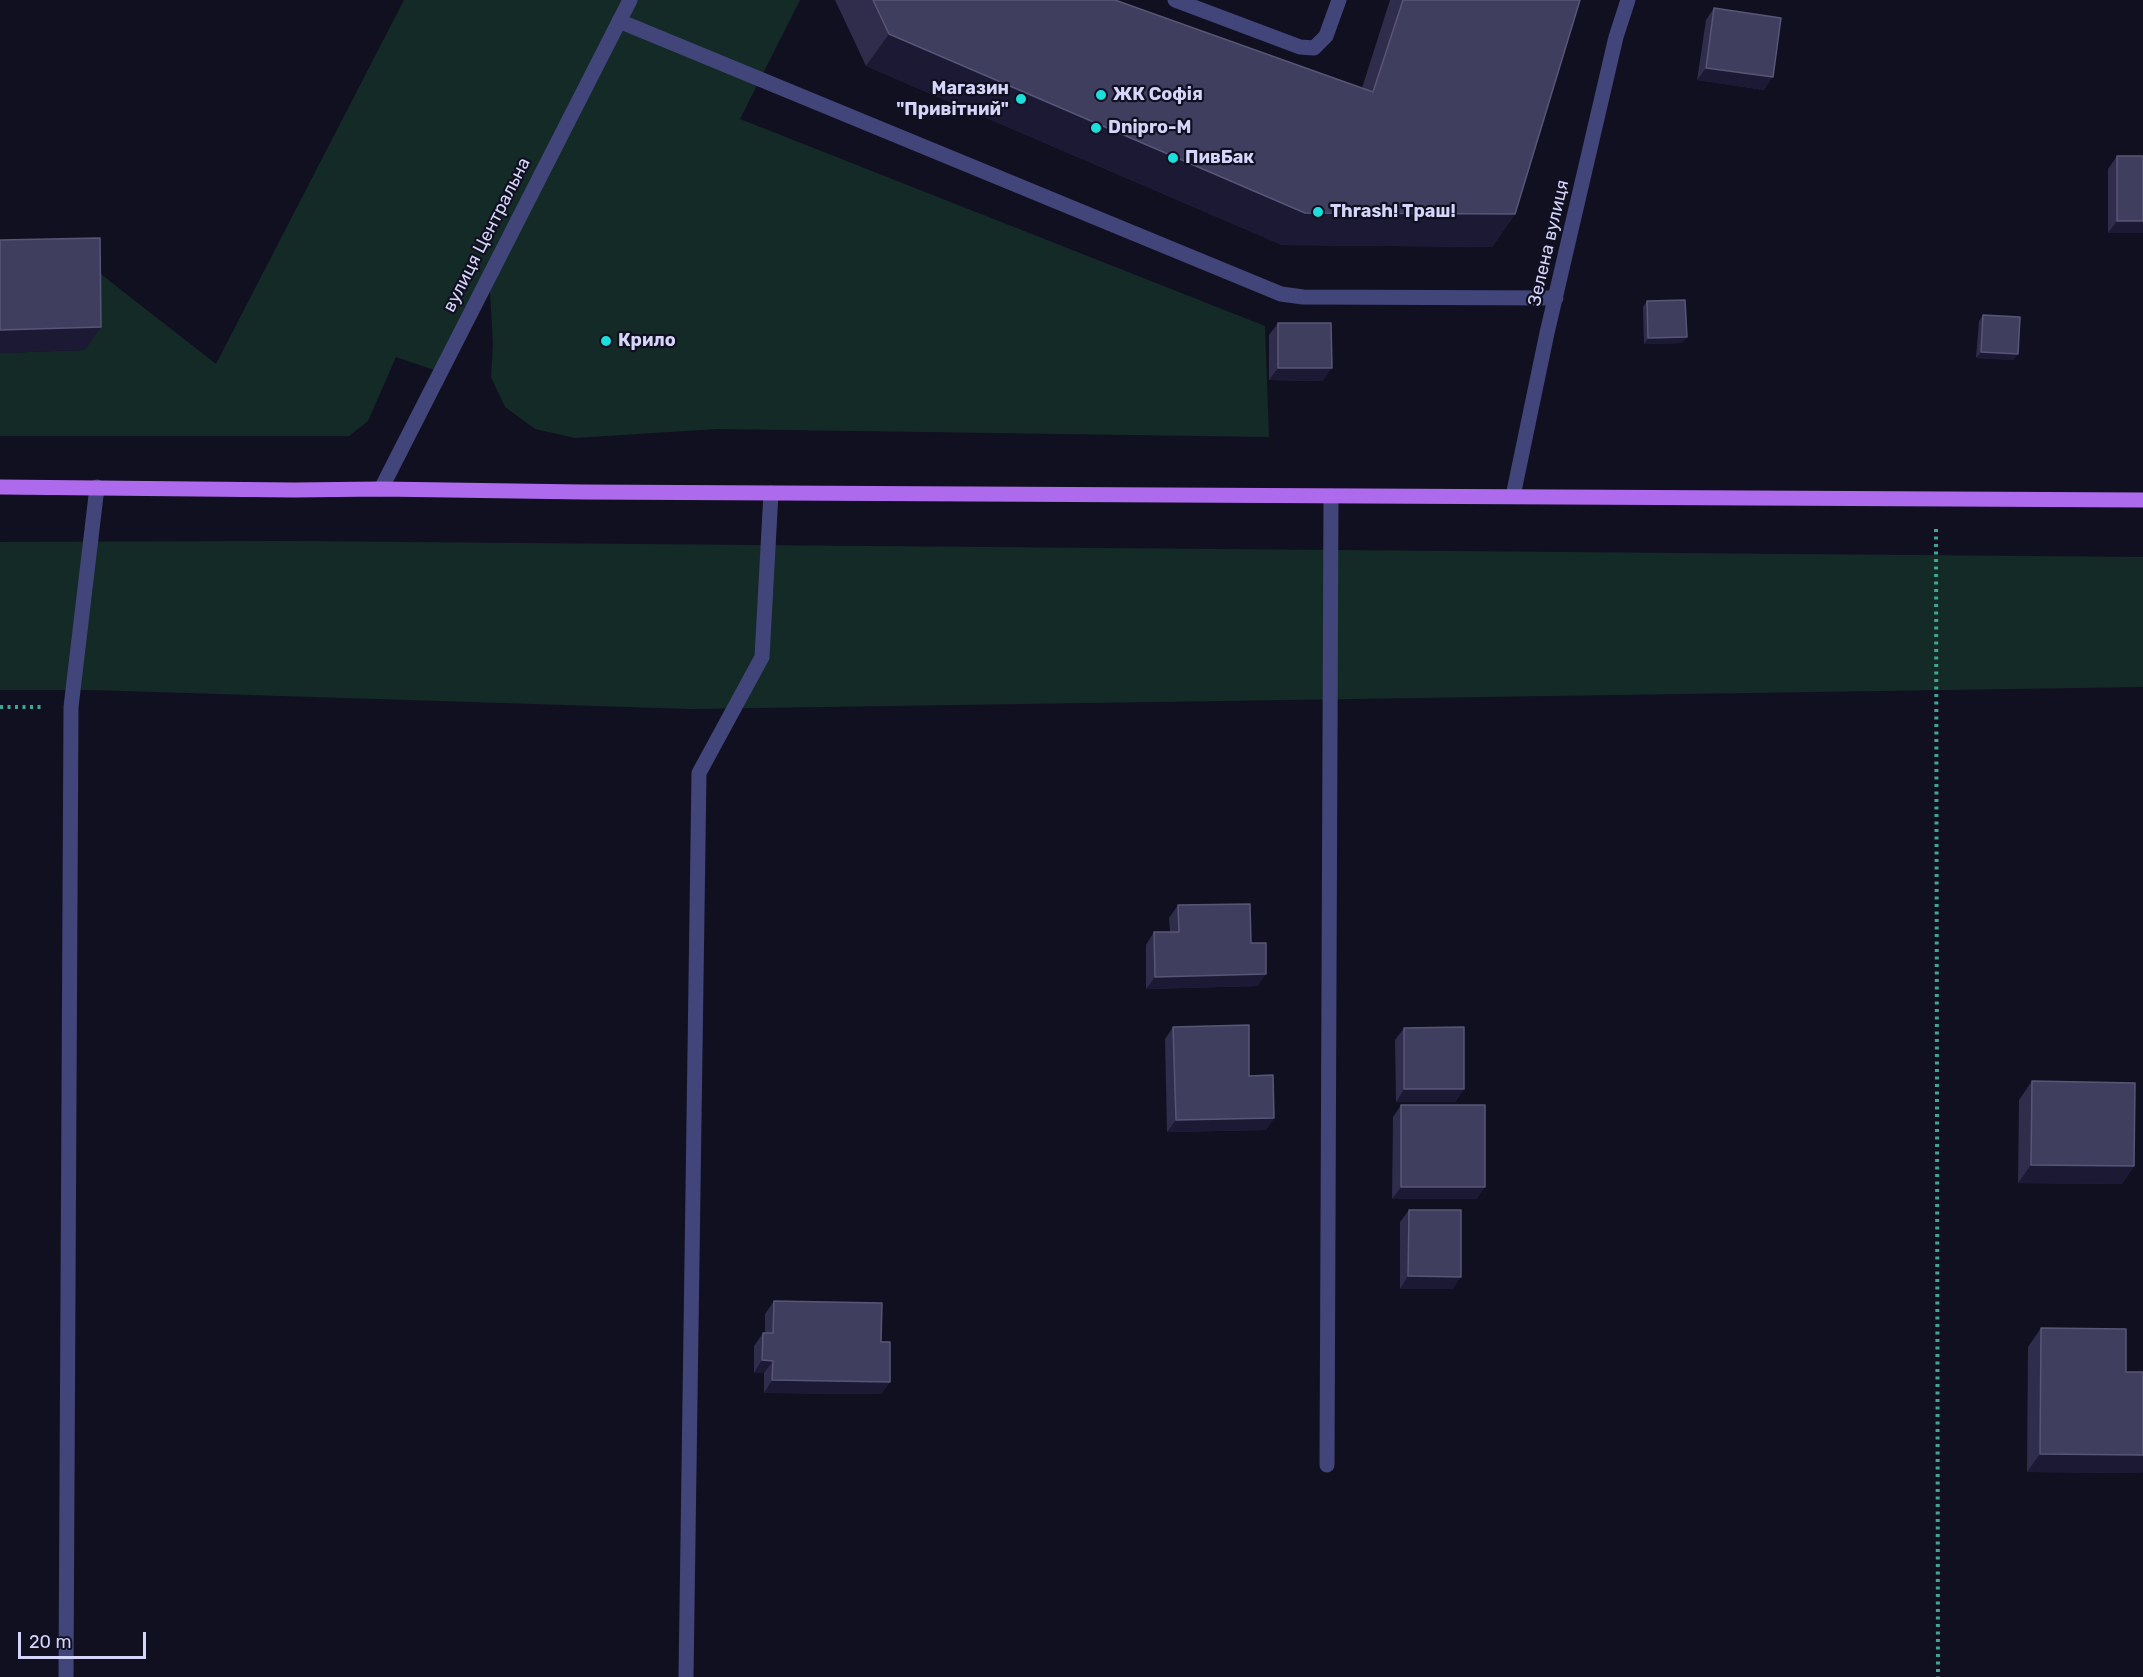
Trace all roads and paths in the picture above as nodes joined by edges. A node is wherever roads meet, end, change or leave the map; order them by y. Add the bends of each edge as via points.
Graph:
1 (630, 0) edge
2 (1175, 0) edge
3 (1339, 0) edge
4 (1628, 0) edge
5 (619, 21) junction
6 (1556, 298) junction
7 (0, 487) edge
8 (98, 487) junction
9 (381, 489) junction
10 (771, 493) junction
11 (1331, 496) junction
12 (1513, 496) junction
13 (1936, 498) junction
14 (2143, 500) edge
15 (0, 707) edge
16 (71, 707) junction
17 (1328, 1465) dead end
18 (66, 1677) edge
19 (686, 1677) edge
20 (1938, 1677) edge

1 - 5 street, вулиця Центральна
2 - 3 street via 1300,47 1314,48 1326,36
4 - 6 street, Зелена вулиця
5 - 6 street via 1281,294
5 - 9 street, вулиця Центральна
6 - 12 street, Зелена вулиця
7 - 8 main road
8 - 9 main road
8 - 16 street
9 - 10 main road
10 - 11 main road
10 - 19 street via 762,657 699,772
11 - 12 main road
11 - 17 street
12 - 13 main road
13 - 14 main road
13 - 20 path
15 - 16 path
16 - 18 street

